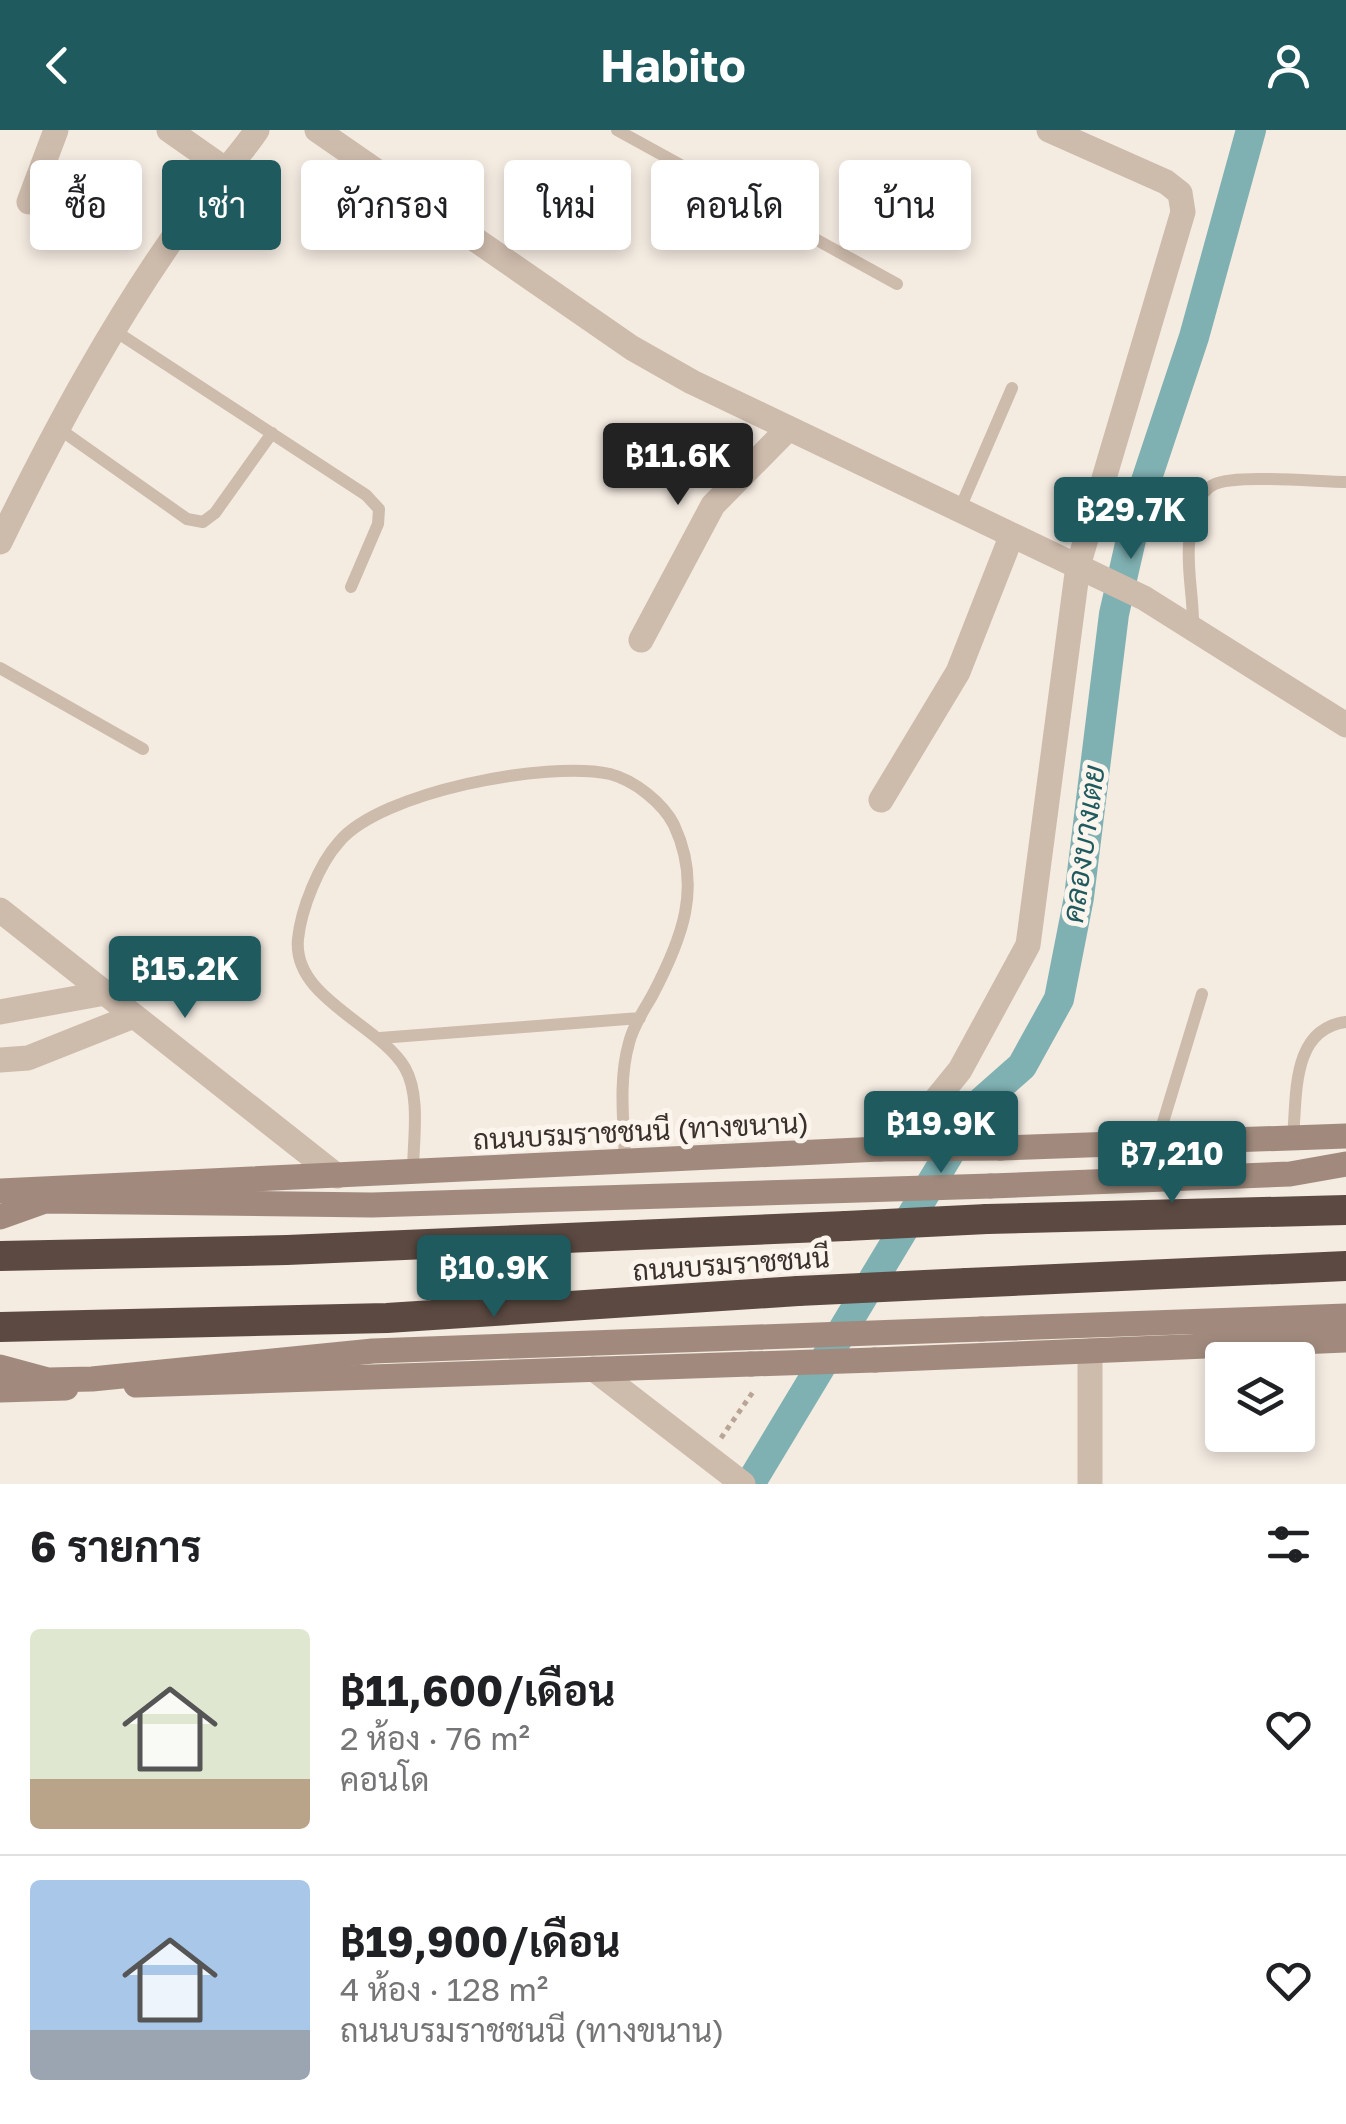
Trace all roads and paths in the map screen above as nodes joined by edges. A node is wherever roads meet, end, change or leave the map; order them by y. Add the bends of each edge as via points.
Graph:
1 (56, 130) edge
2 (168, 130) edge
3 (257, 130) edge
4 (317, 130) edge
5 (617, 130) edge
6 (1049, 130) edge
7 (212, 160) edge
8 (237, 160) edge
9 (29, 202) dead end
10 (168, 250) edge
11 (897, 284) dead end
12 (115, 332) junction
13 (1012, 388) dead end
14 (58, 428) junction
15 (788, 429) junction
16 (272, 433) junction
17 (1346, 482) edge
18 (958, 513) junction
19 (1011, 537) junction
20 (0, 542) edge
21 (1086, 571) junction
22 (351, 587) dead end
23 (1193, 629) junction
24 (641, 640) dead end
25 (0, 668) edge
26 (1346, 725) edge
27 (144, 749) dead end
28 (882, 800) dead end
29 (0, 910) edge
30 (105, 993) junction
31 (1202, 994) dead end
32 (0, 1012) edge
33 (134, 1016) junction
34 (640, 1018) junction
35 (1346, 1022) edge
36 (380, 1038) junction
37 (0, 1060) edge
38 (920, 1118) dead end
39 (1346, 1136) edge
40 (1294, 1138) junction
41 (1157, 1142) junction
42 (625, 1163) junction
43 (1346, 1164) edge
44 (413, 1172) junction
45 (337, 1176) junction
46 (0, 1191) edge
47 (1346, 1210) edge
48 (0, 1217) edge
49 (0, 1256) edge
50 (1346, 1266) edge
51 (1346, 1316) edge
52 (0, 1327) edge
53 (1346, 1340) edge
54 (1090, 1351) junction
55 (0, 1367) edge
56 (594, 1369) junction
57 (0, 1390) edge
58 (738, 1480) edge
59 (1090, 1484) edge

1 - 9 street
2 - 7 street
3 - 8 street
4 - 15 street via 632,348
5 - 11 lane
6 - 21 street via 1166,182 1180,193 1183,212
10 - 12 street
12 - 14 street
12 - 16 lane
13 - 18 lane
14 - 16 lane via 187,519 202,522 215,514
14 - 20 street
15 - 18 street
15 - 24 street via 713,505
16 - 22 lane via 378,509
17 - 23 lane via 1238,481 1214,484 1203,494 1189,548
18 - 19 street
19 - 21 street
19 - 28 street via 958,672
21 - 23 street
21 - 38 street via 1028,944 960,1070
23 - 26 street
25 - 27 lane
29 - 30 street
30 - 32 street
30 - 33 street
31 - 41 lane
33 - 37 street via 28,1058
33 - 45 street
34 - 36 lane
34 - 36 lane via 686,925 691,880 673,823 652,797 611,774 496,774 396,806 340,839 319,874 298,941 309,979
34 - 42 lane via 622,1073
35 - 40 lane via 1313,1036 1300,1062
36 - 44 lane via 406,1070 414,1098
39 - 40 main road, ถนนบรมราชชนนี (ทางขนาน)
40 - 41 main road, ถนนบรมราชชนนี (ทางขนาน)
41 - 42 main road, ถนนบรมราชชนนี (ทางขนาน), bridge
42 - 44 main road, ถนนบรมราชชนนี (ทางขนาน)
43 - 48 main road, bridge via 1290,1174 372,1205 45,1201
44 - 45 main road, ถนนบรมราชชนนี (ทางขนาน)
45 - 46 main road, ถนนบรมราชชนนี (ทางขนาน)
47 - 49 highway, ถนนบรมราชชนนี, bridge
50 - 52 highway, ถนนบรมราชชนนี, bridge via 387,1318
51 - 55 main road, bridge via 374,1351 92,1379 48,1380
53 - 54 main road
54 - 56 main road, bridge
54 - 59 street
56 - 57 main road
56 - 58 street

